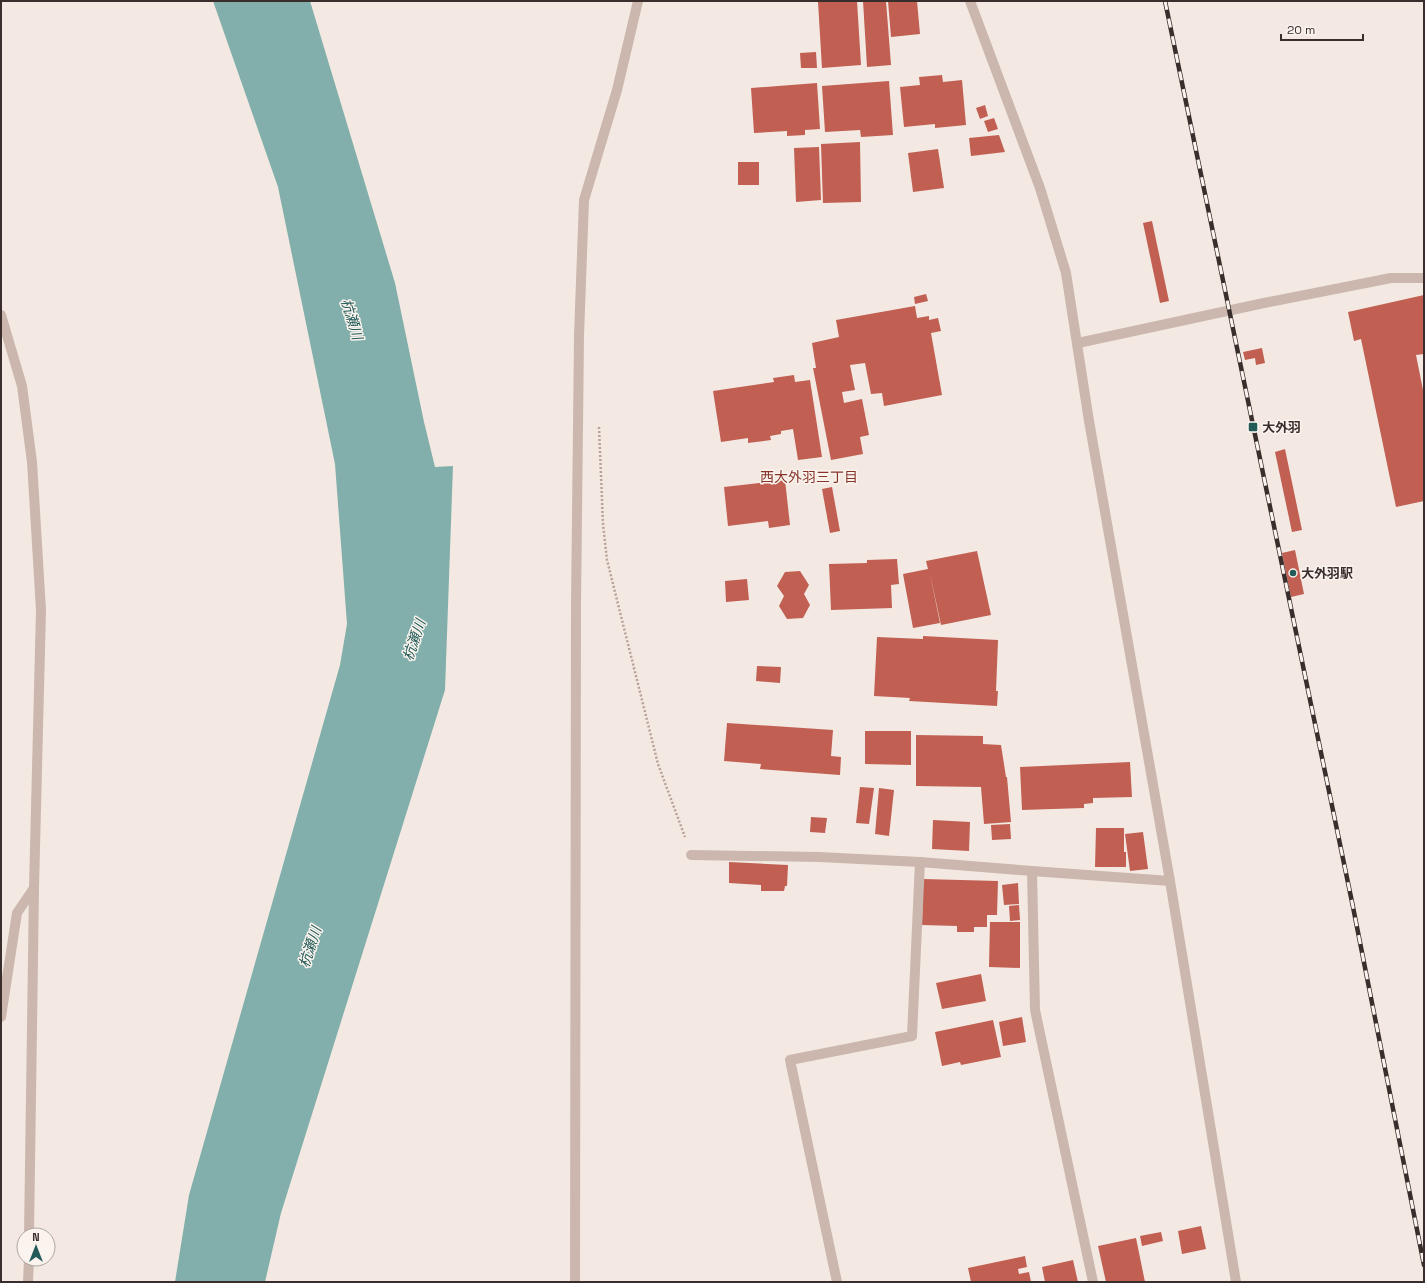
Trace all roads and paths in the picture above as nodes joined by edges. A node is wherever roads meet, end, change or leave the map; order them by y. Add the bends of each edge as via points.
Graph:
1 (638, 1) edge
2 (970, 1) edge
3 (1424, 278) edge
4 (1, 315) edge
5 (1078, 343) junction
6 (599, 425) dead end
7 (691, 855) joint
8 (920, 862) junction
9 (1032, 872) junction
10 (1170, 882) junction
11 (34, 888) junction
12 (1, 1017) edge
13 (29, 1227) edge
14 (29, 1267) edge
15 (28, 1282) edge
16 (574, 1282) edge
17 (837, 1282) edge
18 (1093, 1282) edge
19 (1236, 1282) edge

1 - 16 street via 617,90 584,200 579,336 576,605
2 - 5 street via 1040,188 1066,273
3 - 5 street via 1391,278
4 - 11 street via 22,386 32,462 40,602
5 - 10 street via 1089,421
6 - 7 path via 607,560 658,764
7 - 8 street
8 - 9 street
8 - 17 street via 912,1036 790,1060
9 - 10 street
9 - 18 street via 1035,1010
10 - 19 street
11 - 12 street via 17,913
11 - 13 street
14 - 15 street

